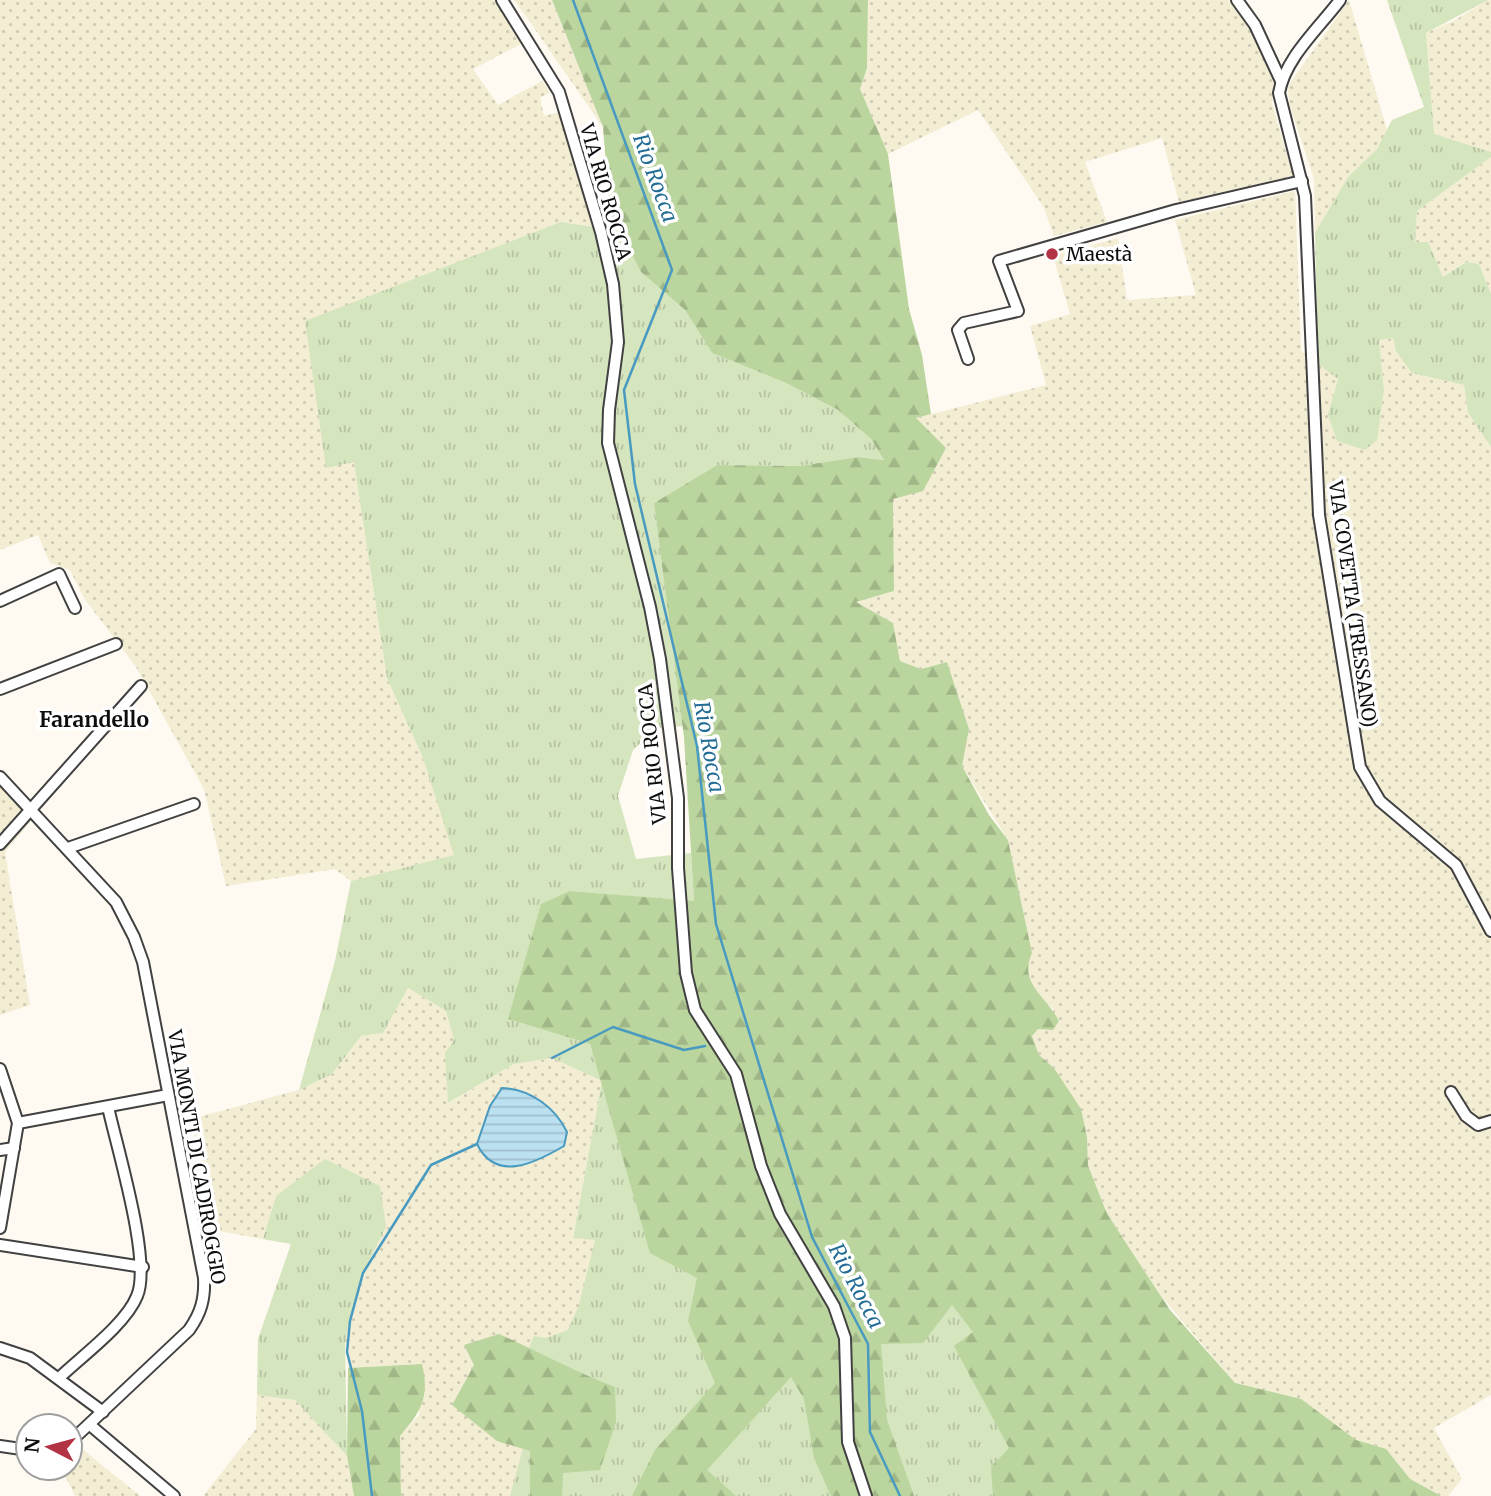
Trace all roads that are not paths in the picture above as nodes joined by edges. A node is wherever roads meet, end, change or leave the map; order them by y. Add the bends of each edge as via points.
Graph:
1 (502, 0) edge
2 (1237, 0) edge
3 (1340, 0) edge
4 (1281, 81) junction
5 (1302, 181) junction
6 (968, 359) dead end
7 (0, 601) edge
8 (75, 608) dead end
9 (116, 644) dead end
10 (141, 686) dead end
11 (0, 689) edge
12 (0, 777) edge
13 (194, 804) dead end
14 (32, 810) junction
15 (0, 844) edge
16 (68, 848) junction
17 (1491, 931) edge
18 (0, 1069) edge
19 (1451, 1092) dead end
20 (168, 1095) junction
21 (108, 1107) junction
22 (1491, 1121) edge
23 (18, 1124) junction
24 (14, 1148) junction
25 (0, 1150) edge
26 (0, 1228) edge
27 (0, 1245) edge
28 (143, 1267) junction
29 (0, 1348) edge
30 (60, 1377) junction
31 (103, 1412) junction
32 (89, 1425) junction
33 (84, 1429) edge
34 (174, 1496) edge
35 (866, 1496) edge

1 - 35 street, VIA RIO ROCCA via 559,92 613,284 618,342 608,443 660,659 678,798 678,868 687,973 695,1010 736,1074 761,1166 780,1214 834,1306 845,1338 848,1442
2 - 4 street via 1255,25
3 - 4 street
4 - 5 street, VIA COVETTA (TRESSANO) via 1280,103
5 - 6 street via 1176,210 999,261 1018,311 964,323 958,330
5 - 17 street, VIA COVETTA (TRESSANO) via 1318,515 1360,767 1380,801 1456,865
7 - 8 street via 60,574
9 - 11 street
10 - 14 street
12 - 14 street, VIA MONTI DI CADIROGGIO
13 - 16 street
14 - 15 street
14 - 16 street, VIA MONTI DI CADIROGGIO
16 - 20 street, VIA MONTI DI CADIROGGIO via 116,902 134,937 143,962
18 - 23 street
19 - 22 street via 1466,1116 1478,1125
20 - 21 street
20 - 31 street, VIA MONTI DI CADIROGGIO via 205,1296 189,1330
21 - 23 street
21 - 28 street
23 - 24 street
24 - 25 street
24 - 26 street
27 - 28 street
28 - 30 street via 137,1296 119,1321
29 - 30 street via 30,1358
30 - 31 street
31 - 32 street, VIA MONTI DI CADIROGGIO
32 - 33 street, VIA MONTI DI CADIROGGIO
32 - 34 street

